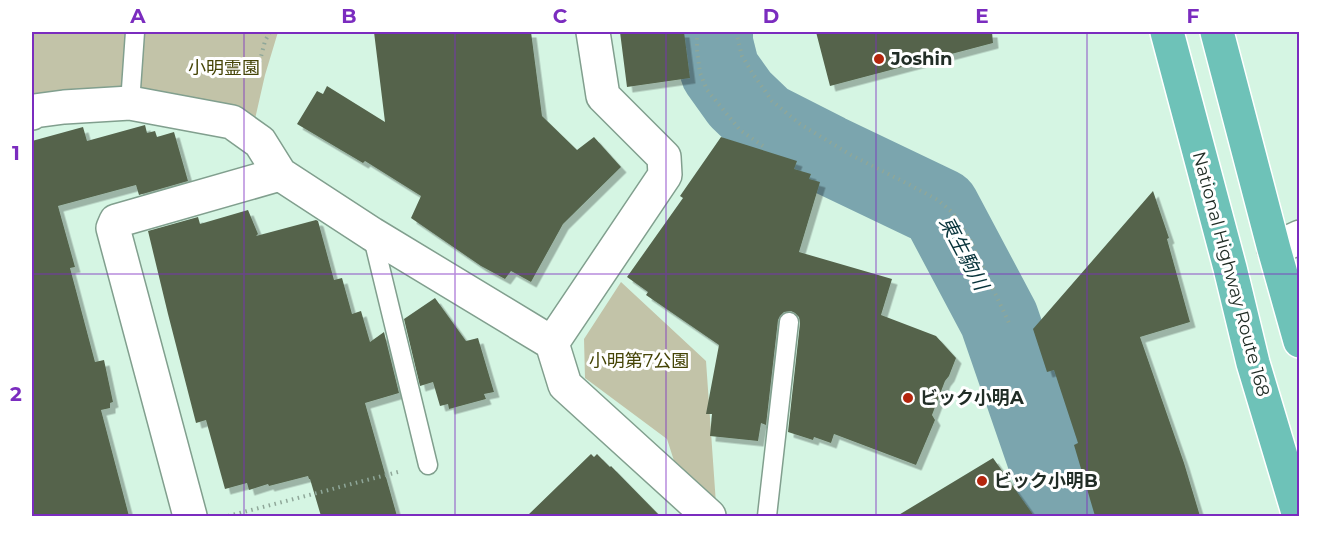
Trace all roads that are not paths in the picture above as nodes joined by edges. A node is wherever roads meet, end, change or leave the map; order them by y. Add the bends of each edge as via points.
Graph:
1 (135, 32) edge
2 (592, 32) edge
3 (1167, 32) edge
4 (1217, 32) edge
5 (129, 103) junction
6 (32, 113) edge
7 (280, 174) junction
8 (372, 234) junction
9 (1286, 243) edge
10 (789, 322) dead end
11 (1299, 341) edge
12 (552, 343) junction
13 (428, 465) road end
14 (190, 516) edge
15 (709, 516) edge
16 (767, 516) edge
17 (1299, 516) edge

1 - 5 lane
2 - 12 street via 603,96 664,157 665,175
3 - 17 highway, National Highway Route 168 via 1253,363
4 - 9 highway
5 - 6 street
5 - 7 street via 232,122 260,142
7 - 8 street
7 - 14 street via 116,221 113,228
8 - 12 street
8 - 13 lane
9 - 11 highway
10 - 16 lane
12 - 15 street via 565,385

